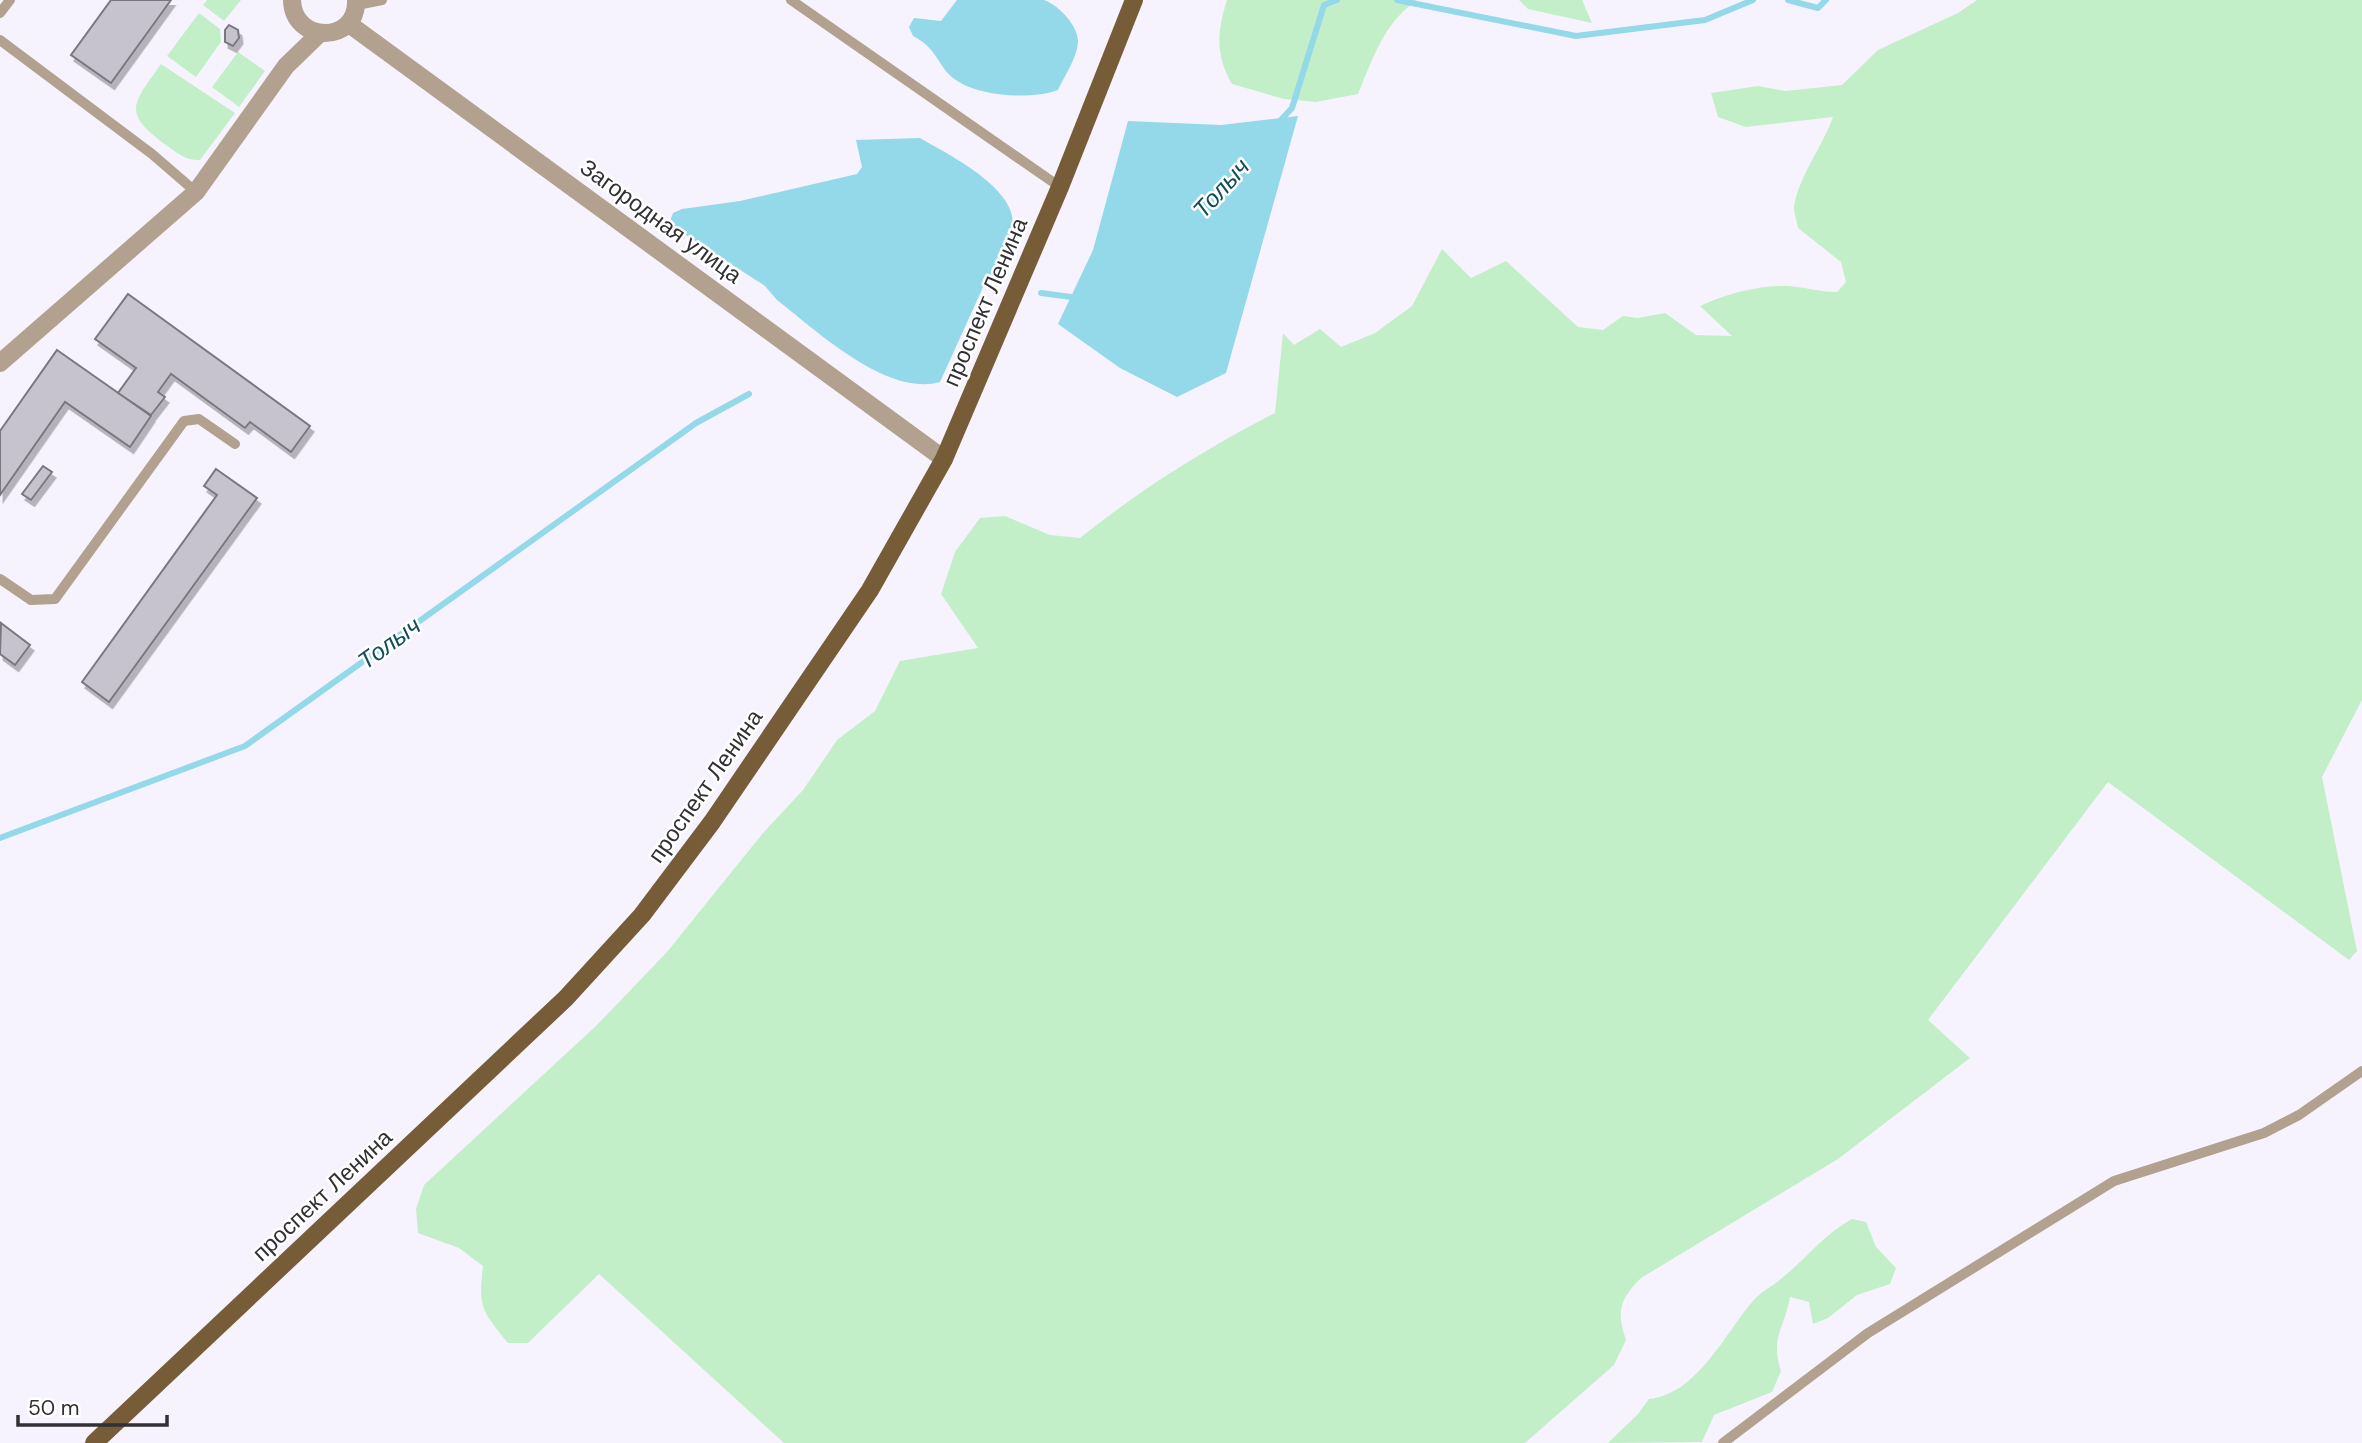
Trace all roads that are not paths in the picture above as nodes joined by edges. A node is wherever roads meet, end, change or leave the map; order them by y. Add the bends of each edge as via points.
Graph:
1 (10, 0) edge
2 (292, 0) edge
3 (382, 0) edge
4 (791, 0) edge
5 (1134, 0) edge
6 (356, 2) edge
7 (0, 13) edge
8 (349, 24) junction
9 (319, 34) junction
10 (0, 40) edge
11 (1060, 187) junction
12 (196, 192) junction
13 (0, 363) edge
14 (235, 444) dead end
15 (944, 459) junction
16 (0, 579) edge
17 (2362, 1070) edge
18 (94, 1443) edge
19 (1723, 1443) edge

1 - 7 lane
2 - 9 street via 300,23
3 - 6 lane
4 - 11 lane
5 - 11 main road, проспект Ленина
6 - 8 street
8 - 9 street
8 - 15 street, Загородная улица
9 - 12 street via 286,66
10 - 12 lane
11 - 15 main road, проспект Ленина
12 - 13 street
14 - 16 lane via 199,419 184,421 55,599 31,600
15 - 18 main road, проспект Ленина via 870,590 712,822 642,915 566,998
17 - 19 lane via 2299,1115 2264,1133 2114,1181 1868,1333

